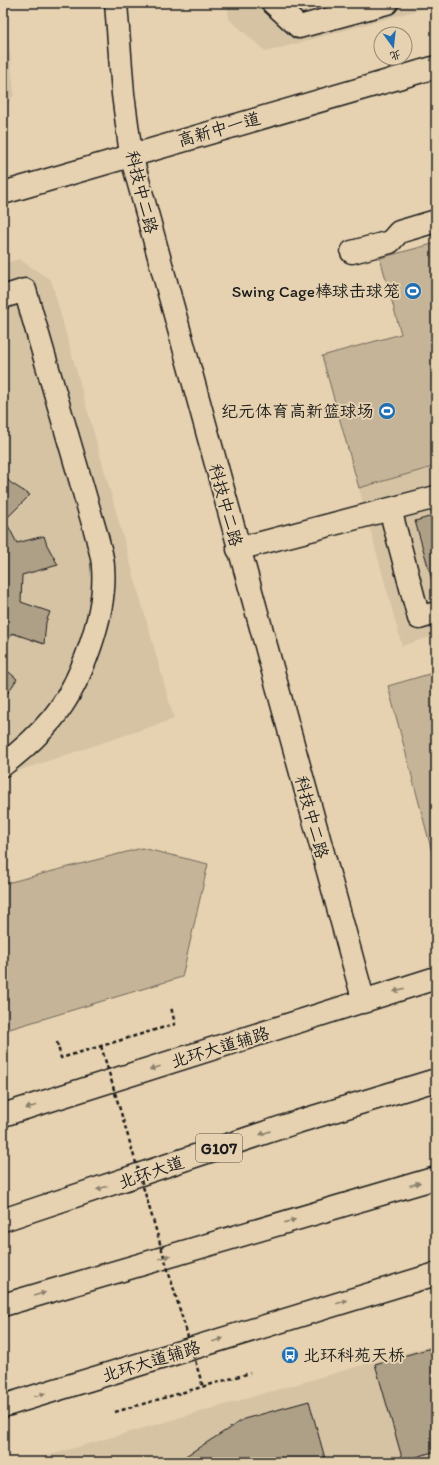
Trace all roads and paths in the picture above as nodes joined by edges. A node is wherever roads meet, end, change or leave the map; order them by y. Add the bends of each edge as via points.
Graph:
1 (116, 3) edge
2 (273, 3) edge
3 (387, 3) edge
4 (436, 67) edge
5 (131, 155) junction
6 (3, 193) edge
7 (436, 221) edge
8 (352, 252) dead end
9 (3, 297) edge
10 (436, 497) edge
11 (390, 509) junction
12 (238, 549) junction
13 (436, 613) edge
14 (3, 765) edge
15 (436, 978) edge
16 (364, 1002) junction
17 (171, 1007) dead end
18 (57, 1042) dead end
19 (101, 1046) junction
20 (436, 1069) edge
21 (436, 1080) edge
22 (3, 1116) edge
23 (298, 1122) junction
24 (436, 1178) edge
25 (76, 1197) junction
26 (3, 1208) edge
27 (3, 1220) edge
28 (436, 1274) edge
29 (3, 1305) edge
30 (250, 1373) dead end
31 (203, 1387) junction
32 (3, 1406) edge
33 (115, 1412) dead end

1 - 5 main road, 科技中二路
2 - 3 main road via 299,27
4 - 5 main road, 高新中一道
5 - 6 main road, 高新中一道
5 - 12 main road, 科技中二路
7 - 8 main road via 399,232 390,242
9 - 14 main road via 25,290 97,537 103,566 103,598 87,655 71,689 53,718 28,745
10 - 11 main road
11 - 12 main road
11 - 13 main road via 419,618
12 - 16 main road, 科技中二路
15 -> 16 main road, 北环大道辅路
16 -> 22 main road, 北环大道辅路
17 - 19 path via 176,1024
18 - 19 path via 61,1058
19 - 31 path, bridge
20 - 23 main road
21 - 23 main road, 北环大道 / G107
23 -> 25 main road, 北环大道 / G107
29 -> 24 main road
25 - 26 main road
25 - 27 main road, 北环大道 / G107
32 -> 28 main road, 北环大道辅路
30 - 31 path
31 - 33 path

